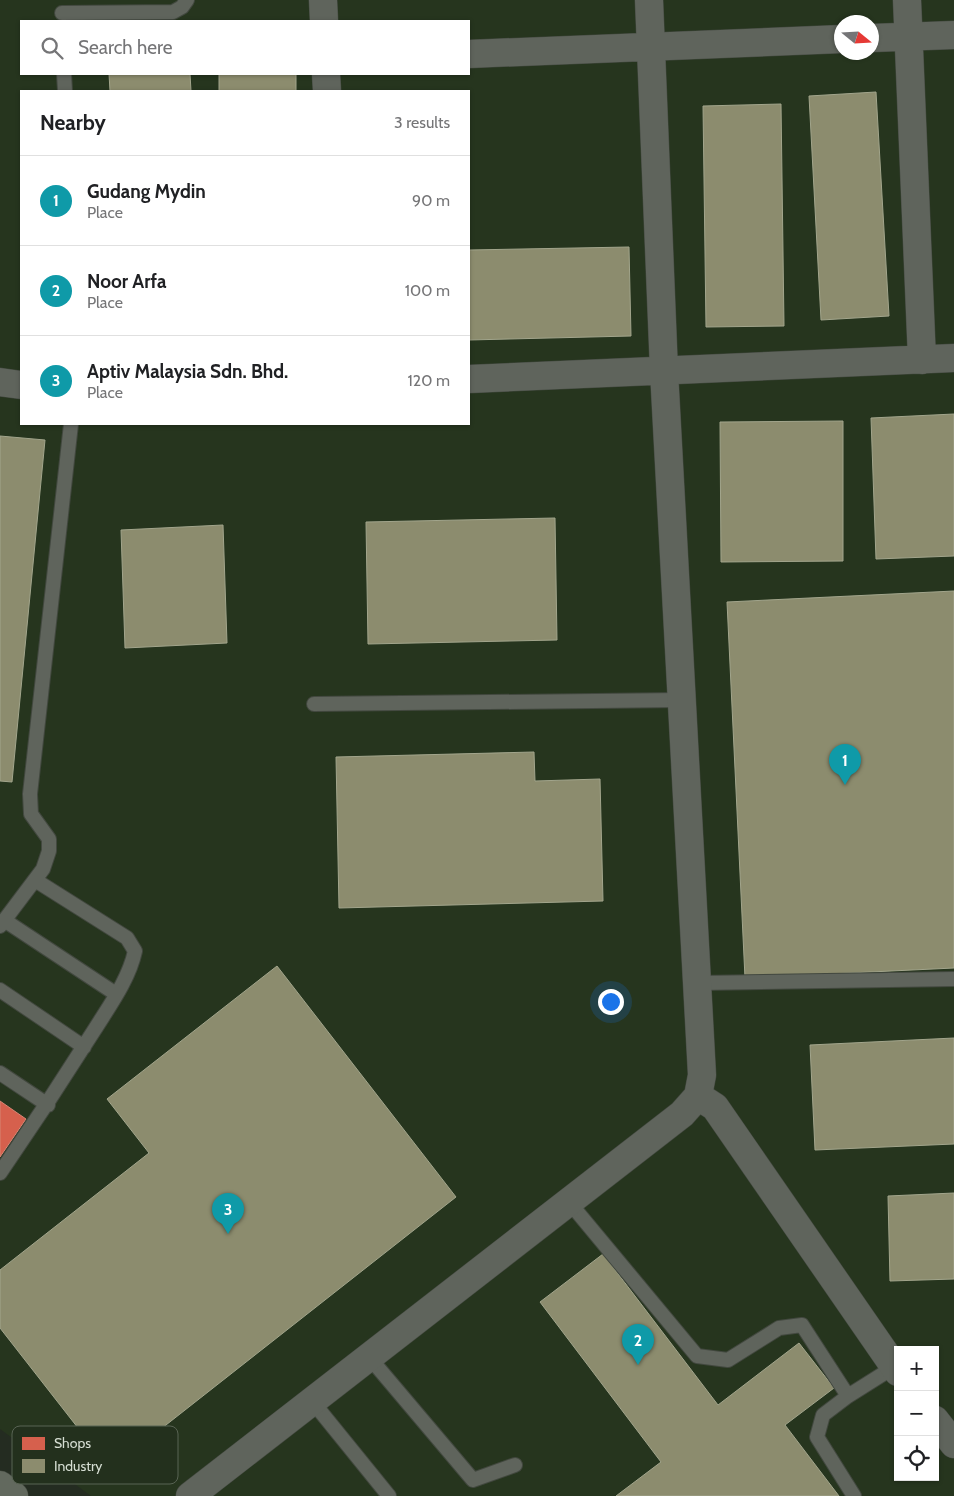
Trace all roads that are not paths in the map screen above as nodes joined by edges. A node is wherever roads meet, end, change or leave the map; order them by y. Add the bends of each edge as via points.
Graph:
1 (187, 0) edge
2 (323, 0) edge
3 (649, 0) edge
4 (907, 0) edge
5 (62, 12) edge
6 (324, 20) edge
7 (954, 35) edge
8 (908, 37) junction
9 (879, 38) edge
10 (834, 40) edge
11 (651, 47) junction
12 (470, 54) edge
13 (64, 75) edge
14 (326, 75) edge
15 (65, 90) edge
16 (327, 90) edge
17 (954, 358) edge
18 (922, 360) junction
19 (664, 371) junction
20 (470, 379) edge
21 (0, 382) edge
22 (20, 385) edge
23 (71, 425) edge
24 (680, 700) junction
25 (314, 704) dead end
26 (34, 880) junction
27 (2, 923) edge
28 (954, 979) edge
29 (698, 983) junction
30 (0, 990) edge
31 (116, 994) junction
32 (84, 1047) junction
33 (0, 1073) edge
34 (698, 1096) junction
35 (48, 1105) junction
36 (0, 1173) edge
37 (569, 1202) junction
38 (369, 1357) junction
39 (894, 1367) edge
40 (894, 1371) edge
41 (848, 1396) junction
42 (312, 1401) junction
43 (939, 1425) edge
44 (954, 1444) edge
45 (515, 1465) dead end
46 (0, 1485) edge
47 (14, 1496) edge
48 (190, 1496) edge
49 (389, 1496) edge
50 (854, 1496) edge

1 - 5 lane via 173,12
2 - 6 street
3 - 11 street
4 - 8 street
7 - 8 street
8 - 9 street
8 - 18 street
10 - 11 street
11 - 12 street
11 - 19 street
13 - 15 lane
14 - 16 street
17 - 18 street
18 - 19 street
19 - 20 street
19 - 24 street
21 - 22 street
23 - 26 lane via 30,794 31,814 49,839 49,851 43,869
24 - 25 lane
24 - 29 street
26 - 27 lane
26 - 31 lane via 127,938 135,951 132,964
27 - 31 lane
28 - 29 lane
29 - 34 street via 702,1075
30 - 32 lane
31 - 32 lane
32 - 35 lane
33 - 35 lane
34 - 37 street via 682,1114
34 - 39 street via 715,1107
35 - 36 lane
37 - 38 street
37 - 41 lane via 697,1356 728,1360 779,1328 802,1325
38 - 42 street
38 - 45 lane via 473,1480
40 - 41 lane
41 - 50 lane via 823,1415 817,1437
42 - 48 street
42 - 49 lane
43 - 44 street
46 - 47 street

